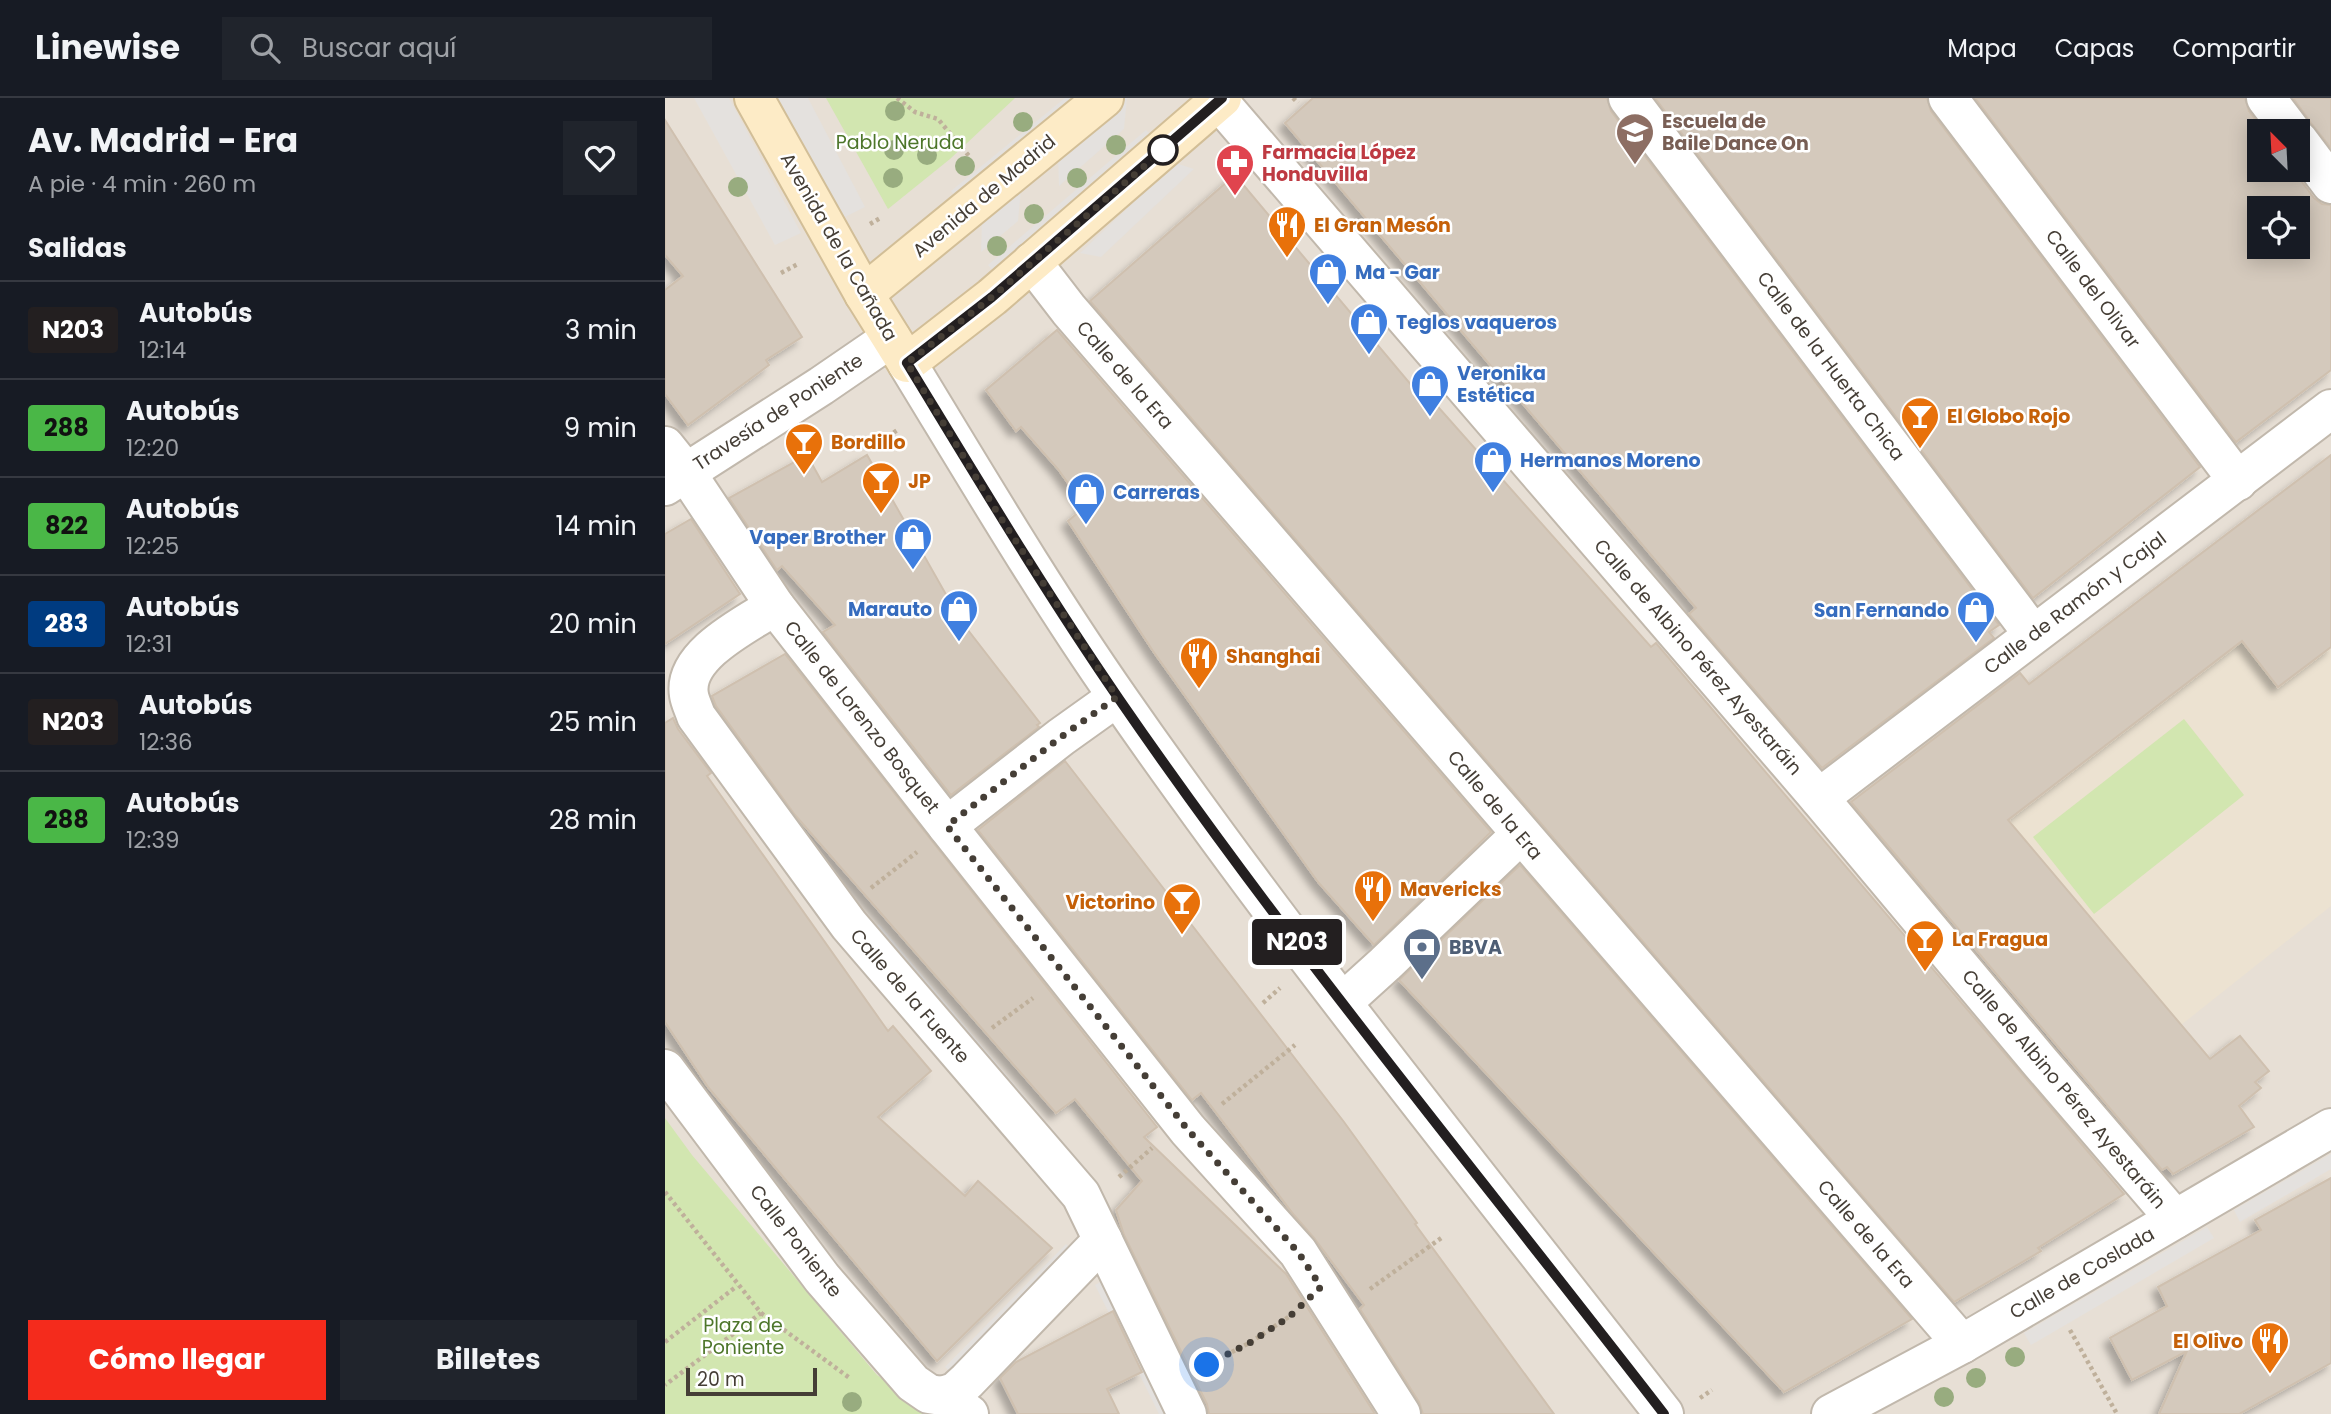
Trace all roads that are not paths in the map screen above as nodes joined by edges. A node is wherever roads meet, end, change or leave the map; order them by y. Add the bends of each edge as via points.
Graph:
1 (754, 98) edge
2 (1104, 98) edge
3 (1628, 98) edge
4 (1948, 98) edge
5 (2266, 98) edge
6 (1219, 99) edge
7 (2282, 119) edge
8 (2310, 156) edge
9 (2331, 184) edge
10 (1032, 262) junction
11 (865, 294) junction
12 (899, 350) junction
13 (2331, 409) edge
14 (672, 467) edge
15 (2238, 481) junction
16 (775, 606) junction
17 (2033, 634) junction
18 (1117, 697) junction
19 (1819, 798) junction
20 (1520, 835) junction
21 (935, 837) junction
22 (1343, 1002) junction
23 (665, 1069) edge
24 (2331, 1129) edge
25 (2175, 1219) junction
26 (1103, 1240) junction
27 (1962, 1344) junction
28 (955, 1405) edge
29 (1187, 1414) edge
30 (1401, 1414) edge
31 (1664, 1414) edge
32 (1831, 1414) edge

1 - 11 street, Avenida de la Cañada
2 - 11 street, Avenida de Madrid
3 - 17 street, Calle de la Huerta Chica
4 - 15 street, Calle del Olivar
5 - 7 street
6 - 10 street
6 - 19 street, Calle de Albino Pérez Ayestaráin
8 - 9 street
10 - 12 street via 992,297
10 - 20 street, Calle de la Era
11 - 12 street, Avenida de la Cañada
12 - 14 street, Travesía de Poniente via 821,386
12 - 18 street, Avenida de la Cañada
13 - 15 street, Calle de Ramón y Cajal
14 - 16 street, Calle de Lorenzo Bosquet
15 - 17 street, Calle de Ramón y Cajal
16 - 21 street, Calle de Lorenzo Bosquet
16 - 26 street, Calle de la Fuente via 699,659 688,694 696,716 849,925 1081,1195
17 - 19 street, Calle de Ramón y Cajal
18 - 21 street
18 - 22 street, Avenida de la Cañada
19 - 25 street, Calle de Albino Pérez Ayestaráin
20 - 22 street
20 - 27 street, Calle de la Era
21 - 30 street, Calle de Lorenzo Bosquet via 1298,1252
22 - 31 street, Avenida de la Cañada
23 - 28 street, Calle Poniente via 822,1278 913,1383
24 - 25 street, Calle de Coslada
25 - 27 street, Calle de Coslada
26 - 28 street, Calle Poniente via 955,1392
26 - 29 street, Calle de la Fuente
27 - 32 street, Calle de Coslada

